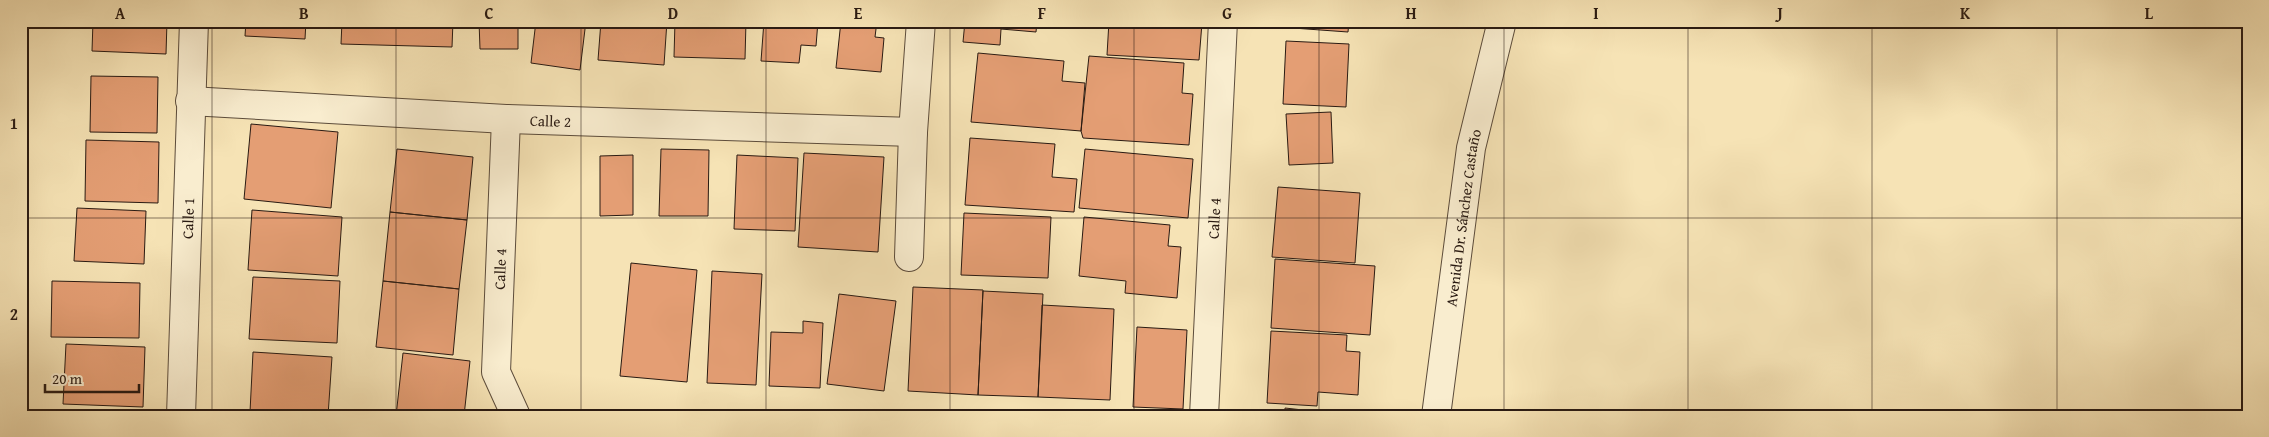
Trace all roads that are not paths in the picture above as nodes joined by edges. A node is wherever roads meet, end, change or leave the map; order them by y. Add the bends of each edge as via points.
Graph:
1 (194, 21) edge
2 (921, 21) edge
3 (1223, 21) edge
4 (1502, 21) edge
5 (190, 101) junction
6 (506, 118) junction
7 (913, 132) junction
8 (909, 257) dead end
9 (181, 416) edge
10 (516, 416) edge
11 (1204, 416) edge
12 (1436, 416) edge

1 - 5 street, Calle 1
2 - 7 street
3 - 11 street, Calle 4
4 - 12 street, Avenida Dr. Sánchez Castaño via 1471,148
5 - 6 street, Calle 2
5 - 9 street, Calle 1
6 - 7 street, Calle 2
6 - 10 street, Calle 4 via 496,372
7 - 8 street

